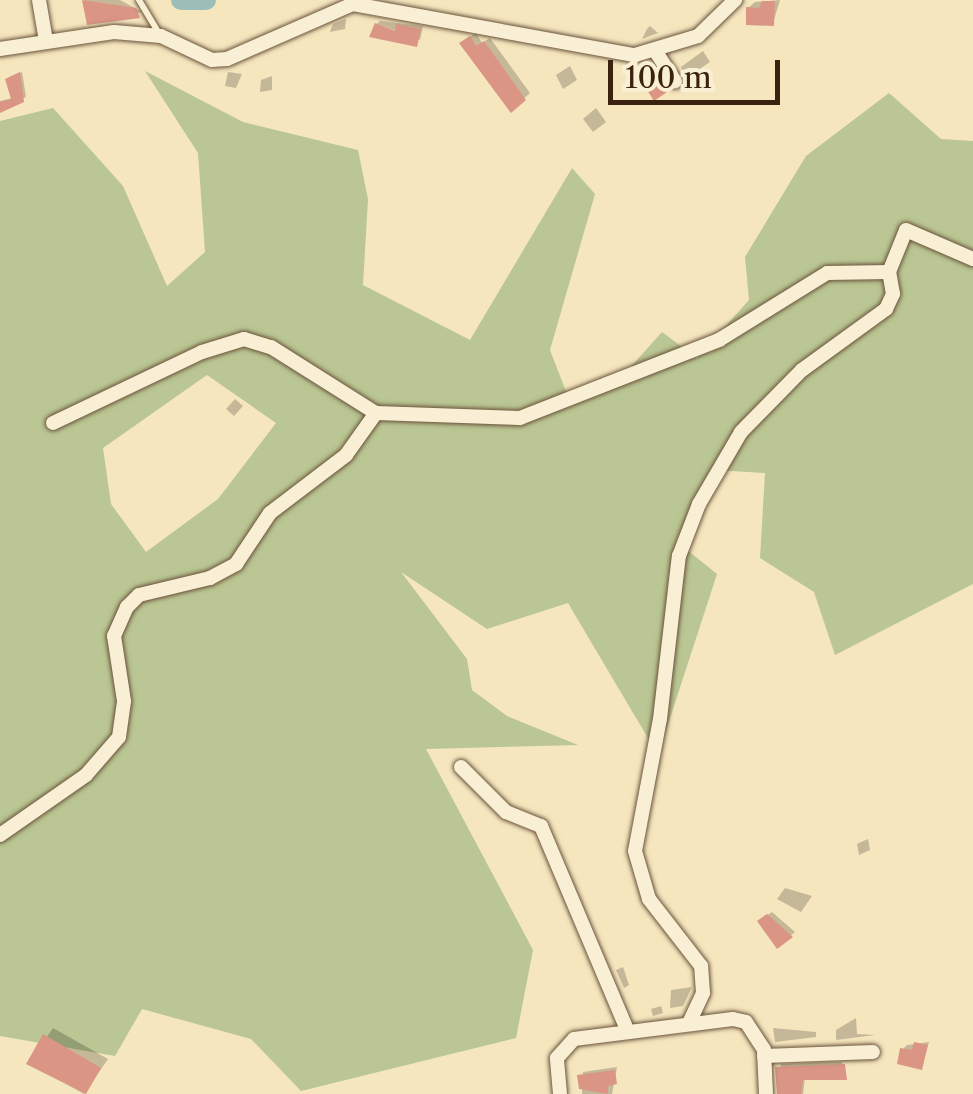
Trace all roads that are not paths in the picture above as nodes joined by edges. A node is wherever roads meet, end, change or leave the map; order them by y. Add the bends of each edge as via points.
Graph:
1 (40, 0) edge
2 (139, 0) edge
3 (735, 0) edge
4 (161, 36) junction
5 (46, 41) junction
6 (0, 49) edge
7 (656, 52) junction
8 (675, 80) dead end
9 (973, 258) edge
10 (889, 272) junction
11 (376, 413) junction
12 (53, 422) dead end
13 (460, 766) dead end
14 (0, 834) edge
15 (690, 1020) junction
16 (627, 1030) junction
17 (873, 1052) dead end
18 (764, 1056) junction
19 (560, 1094) edge
20 (766, 1094) edge

1 - 5 street
2 - 4 lane
3 - 7 street via 698,36
4 - 5 street via 114,32
4 - 7 street via 212,60 227,59 353,4 556,42
5 - 6 street
7 - 8 street
9 - 10 street via 906,230
10 - 11 street via 827,273 719,340 520,418
10 - 15 street via 893,294 886,309 802,370 740,432 698,504 679,556 660,719 635,851 649,899 701,966 703,993
11 - 12 street via 271,347 244,339
11 - 14 street via 346,455 270,512 236,564 210,578 139,595 127,607 114,636 124,701 118,737 86,775
13 - 16 street via 506,812 541,826
15 - 16 street
15 - 18 street via 746,1022
16 - 19 street via 564,1045 557,1058
17 - 18 street
18 - 20 street

